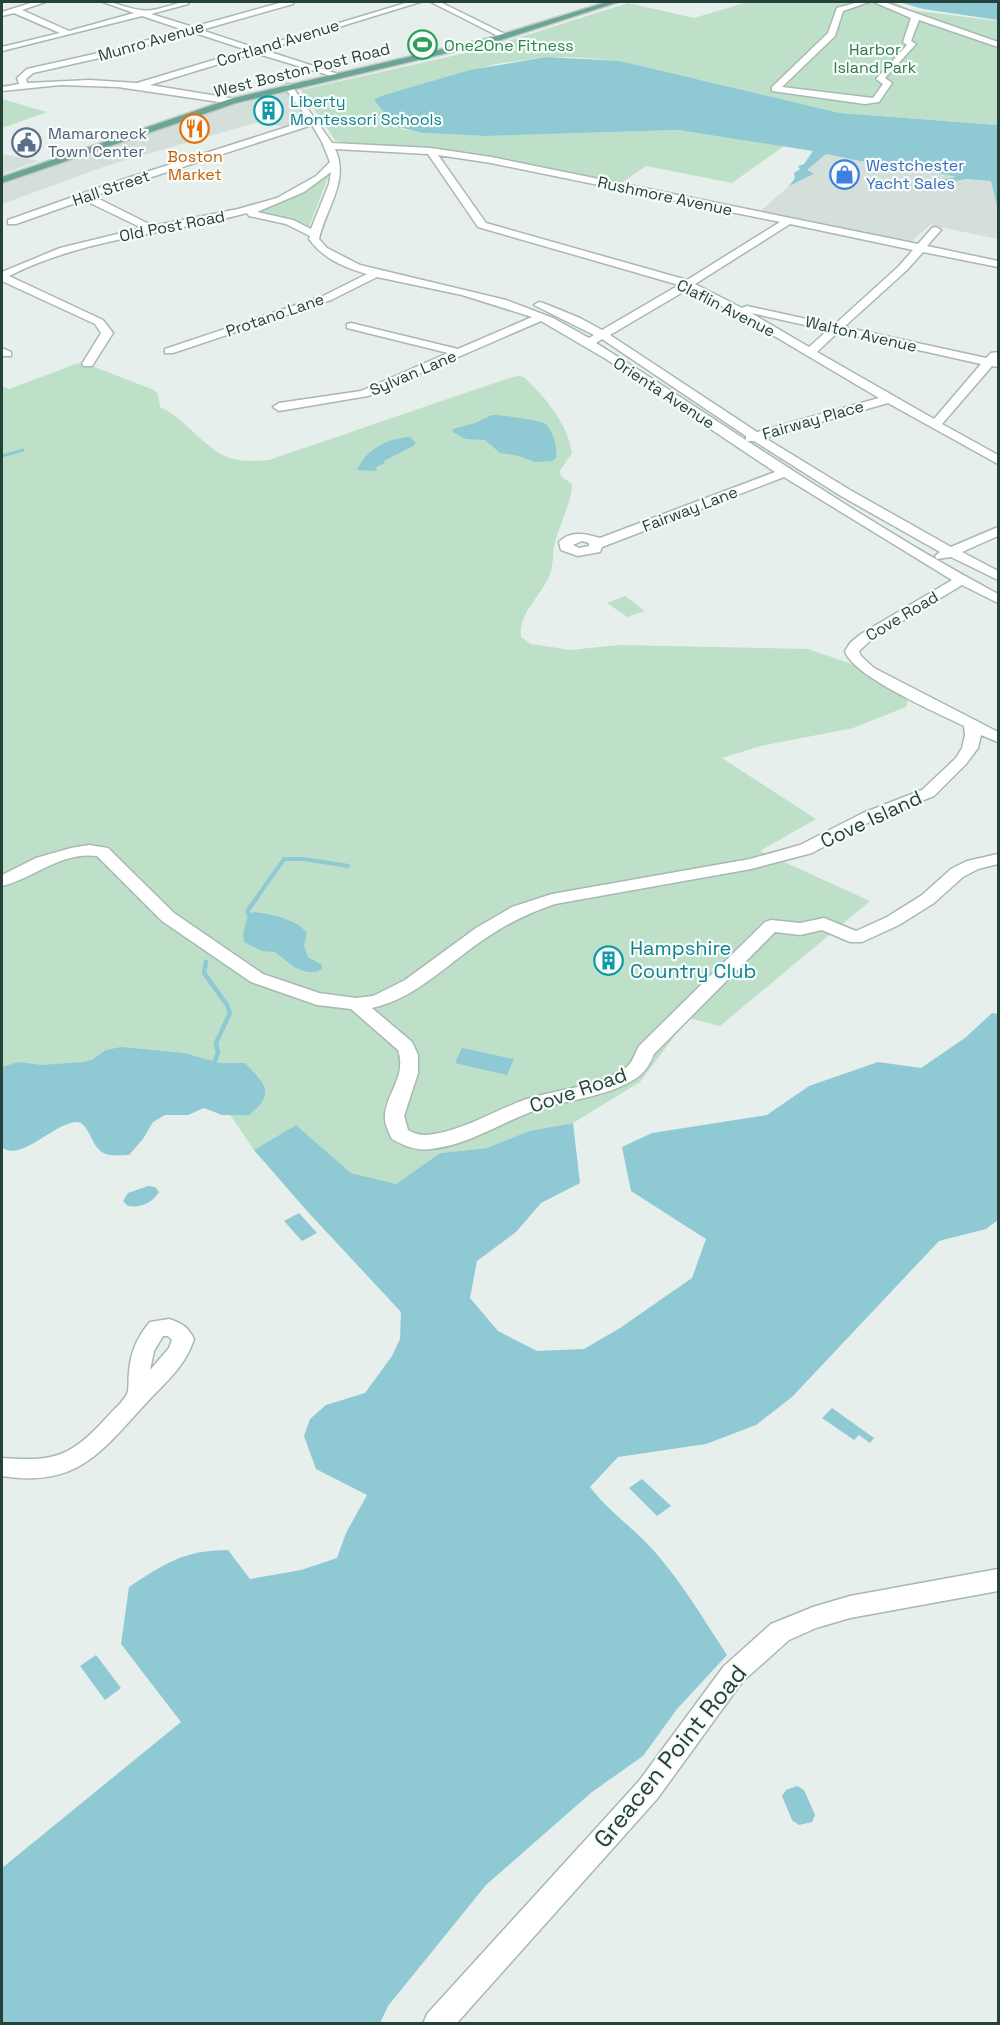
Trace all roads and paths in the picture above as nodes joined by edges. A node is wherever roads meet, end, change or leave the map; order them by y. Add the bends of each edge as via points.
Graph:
1 (41, 2) edge
2 (107, 2) edge
3 (185, 2) edge
4 (290, 2) edge
5 (416, 2) edge
6 (435, 2) edge
7 (614, 2) edge
8 (865, 2) edge
9 (878, 2) edge
10 (851, 3) edge
11 (14, 10) junction
12 (870, 10) dead end
13 (143, 13) junction
14 (2, 14) edge
15 (916, 16) junction
16 (192, 29) junction
17 (68, 34) junction
18 (505, 36) junction
19 (999, 45) edge
20 (2, 49) edge
21 (255, 50) junction
22 (335, 76) junction
23 (24, 85) junction
24 (140, 85) junction
25 (288, 87) junction
26 (2, 88) edge
27 (233, 101) junction
28 (313, 122) junction
29 (329, 146) junction
30 (431, 151) junction
31 (336, 162) junction
32 (2, 180) edge
33 (84, 196) junction
34 (253, 210) junction
35 (789, 221) junction
36 (12, 222) dead end
37 (152, 229) junction
38 (936, 230) dead end
39 (315, 235) junction
40 (920, 248) junction
41 (999, 264) edge
42 (379, 273) junction
43 (2, 277) edge
44 (687, 285) junction
45 (508, 298) dead end
46 (724, 304) junction
47 (541, 317) junction
48 (351, 326) dead end
49 (837, 329) junction
50 (603, 335) junction
51 (586, 343) junction
52 (169, 351) dead end
53 (809, 352) junction
54 (999, 352) edge
55 (460, 353) junction
56 (994, 363) edge
57 (88, 364) dead end
58 (676, 385) junction
59 (658, 390) junction
60 (890, 399) junction
61 (279, 407) dead end
62 (936, 424) junction
63 (755, 436) junction
64 (737, 441) junction
65 (999, 460) edge
66 (783, 473) junction
67 (999, 531) edge
68 (597, 544) dead end
69 (950, 552) junction
70 (928, 561) junction
71 (999, 576) edge
72 (962, 580) junction
73 (999, 599) edge
74 (971, 723) junction
75 (999, 738) edge
76 (999, 858) edge
77 (2, 881) edge
78 (356, 1004) junction
79 (139, 1397) dead end
80 (2, 1467) edge
81 (999, 1580) edge
82 (437, 2024) edge

1 - 11 street
2 - 13 street
3 - 13 street
4 - 16 street, Munro Avenue
5 - 21 street, Cortland Avenue
6 - 18 street
7 - 18 main road, West Boston Post Road
8 - 10 street
9 - 15 street
10 - 12 street
10 - 15 street via 840,10 832,34 775,88 876,100 888,83 880,79 912,44 907,42 908,26
11 - 14 street
11 - 17 street
13 - 16 street
13 - 17 street
15 - 19 street
16 - 21 street
16 - 23 street, Munro Avenue via 30,71 21,78
17 - 20 street
18 - 22 main road, West Boston Post Road
21 - 22 street
21 - 24 street, Cortland Avenue
22 - 25 main road, West Boston Post Road
23 - 24 street
23 - 26 street
24 - 27 street
25 - 27 main road, West Boston Post Road
25 - 28 street
27 - 32 main road, West Boston Post Road
28 - 29 street
28 - 33 street, Hall Street
29 - 30 street, Rushmore Avenue
29 - 31 street
30 - 35 street, Rushmore Avenue
30 - 44 street, Claflin Avenue via 482,225
31 - 34 street, Old Post Road via 310,186
31 - 39 street via 337,174
33 - 36 street, Hall Street
33 - 37 street
34 - 37 street, Old Post Road
34 - 39 street, Orienta Avenue via 253,214 289,222
35 - 40 street, Rushmore Avenue
35 - 44 street
37 - 43 street, Old Post Road via 52,252
38 - 40 street
39 - 42 street, Orienta Avenue via 317,246 324,252
40 - 41 street, Rushmore Avenue
40 - 49 street
42 - 47 street, Orienta Avenue via 458,290
42 - 52 street, Protano Lane via 327,298
43 - 57 street via 105,328 105,340
44 - 46 street, Claflin Avenue
44 - 50 street
45 - 50 street, Orienta Avenue via 560,312
46 - 49 street, Walton Avenue
46 - 53 street, Claflin Avenue
47 - 51 street, Orienta Avenue
47 - 55 street, Sylvan Lane
48 - 55 street
49 - 53 street
49 - 56 street, Walton Avenue
50 - 51 street
50 - 58 street, Orienta Avenue
51 - 59 street, Orienta Avenue
53 - 60 street, Claflin Avenue
54 - 56 street
55 - 61 street, Sylvan Lane via 364,394
56 - 62 street
58 - 59 street
58 - 63 street, Orienta Avenue
59 - 64 street, Orienta Avenue
60 - 62 street, Claflin Avenue
60 - 63 street, Fairway Place
62 - 65 street, Claflin Avenue
63 - 64 street, Fairway Place
63 - 69 street, Orienta Avenue
64 - 66 street, Orienta Avenue
66 - 68 street, Fairway Lane
66 - 70 street, Orienta Avenue
67 - 69 street
69 - 70 street
69 - 71 street, Orienta Avenue
70 - 72 street, Orienta Avenue
72 - 73 street, Orienta Avenue
72 - 74 street, Cove Road via 852,651 854,658 869,671
74 - 75 street
74 - 78 street, Cove Island via 970,748 928,793 869,816 806,849 752,864 552,898 518,911 482,932 389,997
76 - 78 street, Cove Road via 965,869 928,899 856,938 824,924 800,929 771,926 646,1051 643,1062 619,1080 530,1105 458,1137 428,1142 411,1140 399,1133 394,1116 407,1080 409,1054 406,1047
77 - 78 street via 70,853 102,852 168,917 257,978 317,999
79 - 80 street via 103,1439 72,1460 42,1469
81 - 82 street, Greacen Point Road via 850,1607 780,1632 733,1674 648,1790

